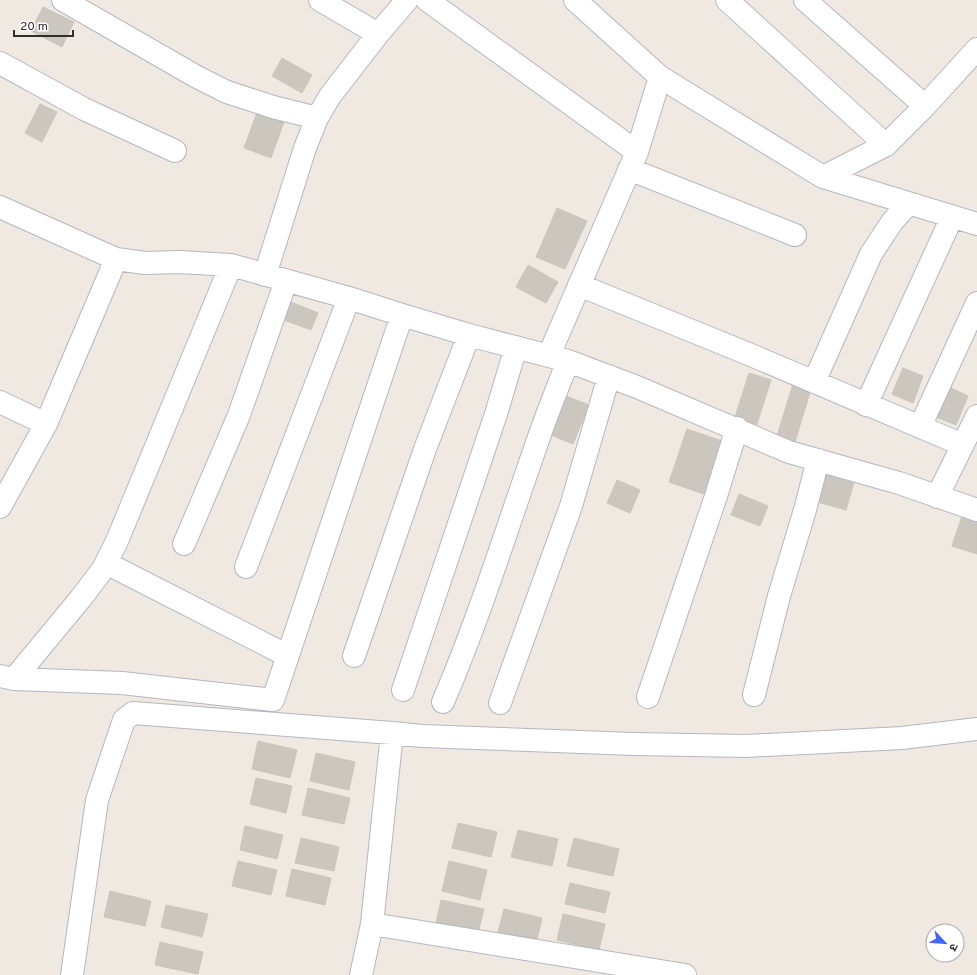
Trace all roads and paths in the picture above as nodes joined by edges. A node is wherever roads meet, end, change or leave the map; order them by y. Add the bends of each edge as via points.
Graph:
1 (63, 0) edge
2 (320, 0) edge
3 (406, 0) edge
4 (427, 0) edge
5 (574, 0) edge
6 (727, 0) edge
7 (805, 0) edge
8 (378, 34) junction
9 (977, 50) edge
10 (0, 63) edge
11 (660, 77) junction
12 (924, 106) junction
13 (317, 118) junction
14 (886, 144) junction
15 (175, 151) dead end
16 (633, 161) junction
17 (823, 177) junction
18 (909, 203) junction
19 (0, 207) edge
20 (952, 217) junction
21 (977, 224) edge
22 (795, 235) dead end
23 (116, 259) junction
24 (230, 265) junction
25 (264, 275) junction
26 (286, 281) junction
27 (579, 285) junction
28 (349, 298) junction
29 (977, 303) edge
30 (402, 315) junction
31 (468, 335) junction
32 (516, 347) junction
33 (558, 358) junction
34 (609, 376) junction
35 (814, 382) junction
36 (0, 402) edge
37 (866, 405) junction
38 (977, 416) edge
39 (46, 424) junction
40 (920, 427) junction
41 (737, 428) junction
42 (963, 445) junction
43 (818, 460) junction
44 (937, 497) junction
45 (0, 507) edge
46 (977, 510) edge
47 (184, 544) dead end
48 (106, 563) junction
49 (246, 567) dead end
50 (288, 656) junction
51 (354, 656) dead end
52 (7, 678) edge
53 (403, 690) dead end
54 (754, 694) dead end
55 (648, 697) dead end
56 (443, 702) dead end
57 (500, 703) dead end
58 (977, 729) edge
59 (392, 733) junction
60 (372, 924) junction
61 (72, 975) edge
62 (361, 975) edge
63 (685, 975) edge

1 - 13 street via 197,78 227,92
2 - 8 street
3 - 8 street
4 - 16 street
5 - 11 street
6 - 14 street
7 - 12 street
8 - 13 street via 330,96
9 - 12 street
10 - 15 street via 84,109
11 - 16 street
11 - 17 street
12 - 14 street
13 - 25 street
14 - 17 street
16 - 22 street
16 - 27 street
17 - 18 street
18 - 20 street
18 - 35 street via 892,222 871,254
19 - 23 street
20 - 21 street
20 - 37 street
23 - 24 street via 145,264 179,262
23 - 39 street
24 - 25 street
24 - 48 street via 118,541
25 - 26 street
26 - 28 street
26 - 47 street via 240,415
27 - 33 street
27 - 35 street
28 - 30 street
28 - 49 street
29 - 40 street
30 - 31 street
30 - 50 street
31 - 32 street
31 - 51 street via 425,449
32 - 33 street
32 - 53 street
33 - 34 street
33 - 56 street via 539,438 464,654
34 - 41 street
34 - 57 street via 571,506
35 - 37 street
36 - 39 street
37 - 40 street
38 - 42 street
39 - 45 street
40 - 42 street
41 - 43 street via 789,452
41 - 55 street
42 - 44 street
43 - 44 street via 900,483
43 - 54 street via 778,596
44 - 46 street
48 - 50 street
48 - 52 street via 81,598
50 - 52 street via 273,700 122,683
58 - 59 street via 902,738 746,746 445,738
59 - 60 street
59 - 61 street via 133,713 124,720 97,800
60 - 62 street
60 - 63 street

